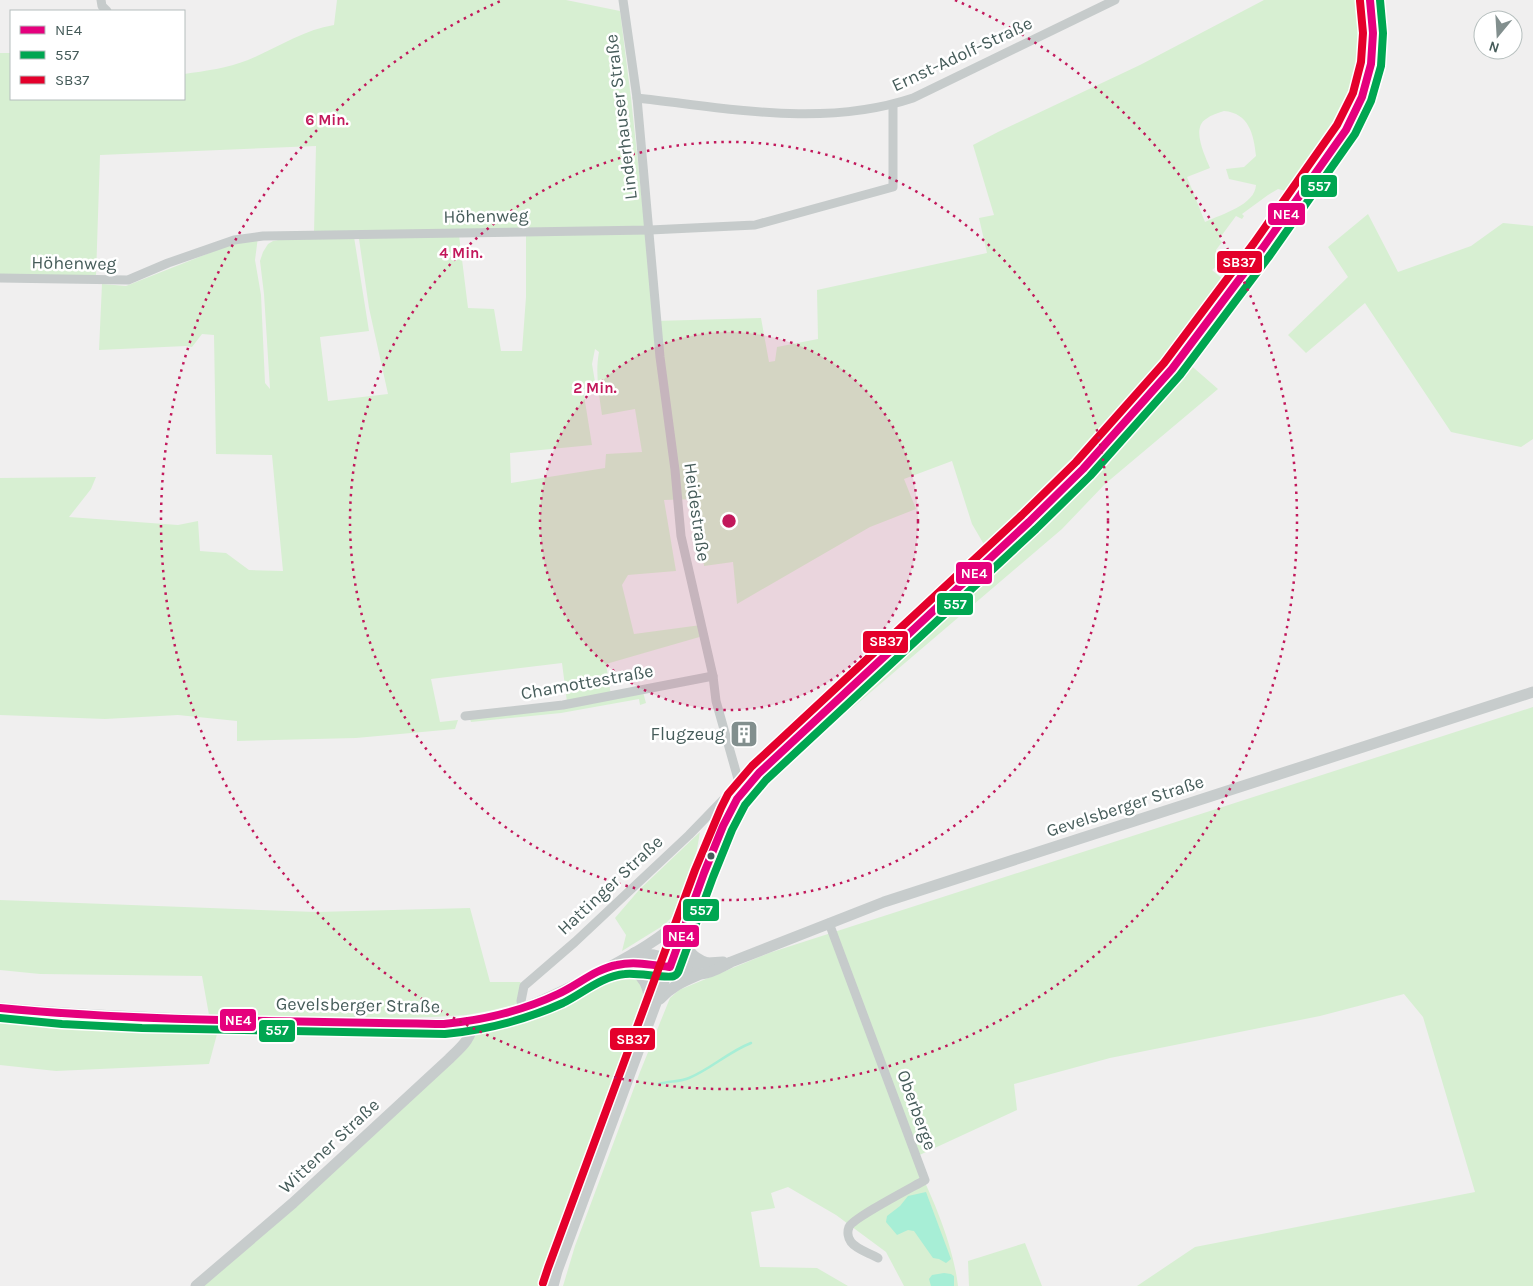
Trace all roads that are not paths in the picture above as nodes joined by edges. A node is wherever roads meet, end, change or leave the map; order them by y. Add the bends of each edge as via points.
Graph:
1 (623, 0) edge
2 (1115, 0) edge
3 (1370, 0) edge
4 (637, 98) junction
5 (893, 105) junction
6 (650, 230) junction
7 (0, 278) edge
8 (713, 676) junction
9 (1533, 692) edge
10 (465, 716) dead end
11 (740, 796) junction
12 (691, 910) junction
13 (829, 923) junction
14 (686, 924) junction
15 (634, 954) junction
16 (730, 962) junction
17 (671, 963) junction
18 (709, 964) junction
19 (610, 967) junction
20 (699, 974) junction
21 (0, 1008) edge
22 (523, 1008) junction
23 (655, 1008) junction
24 (473, 1022) junction
25 (878, 1258) dead end
26 (196, 1286) edge
27 (553, 1286) edge

1 - 4 street, Linderhauser Straße
2 - 5 street, Ernst-Adolf-Straße
3 - 11 main road, Hattinger Straße via 1371,64 1362,97 1346,130 1172,369 1083,469 759,773
4 - 5 street, Ernst-Adolf-Straße via 792,115 839,114
4 - 6 street, Linderhauser Straße
5 - 6 street, Höhenweg via 893,187 755,225
6 - 7 street, Höhenweg via 263,236 234,240 128,280
6 - 8 street, Heidestraße via 660,357 681,536
8 - 10 street, Chamottestraße via 563,706
8 - 11 street, Heidestraße via 716,701
9 - 13 main road, Gevelsberger Straße via 884,902
11 - 12 main road, Hattinger Straße via 723,826
11 - 22 street, Hattinger Straße via 723,800 582,936 524,986
12 - 14 main road, Hattinger Straße
12 - 15 main road, Gevelsberger Straße via 673,928
13 - 16 main road, Gevelsberger Straße
13 - 25 street, Oberberge via 925,1180 848,1228 852,1243
14 - 17 main road, Hattinger Straße
14 - 18 main road via 687,946 691,954
15 - 17 main road, Gevelsberger Straße via 654,955
15 - 19 main road, Gevelsberger Straße
16 - 18 main road, Gevelsberger Straße
16 - 20 main road, Gevelsberger Straße
17 - 18 main road, Gevelsberger Straße
17 - 19 main road, Gevelsberger Straße
17 - 20 main road, Gevelsberger Straße via 690,974
17 - 23 main road, Hattinger Straße
19 - 22 main road, Gevelsberger Straße via 559,994
19 - 23 main road via 628,968 642,977
20 - 23 main road via 668,990
21 - 24 main road, Gevelsberger Straße via 142,1018 408,1024
22 - 24 main road, Gevelsberger Straße
23 - 27 main road, Hattinger Straße
24 - 26 main road, Wittener Straße via 468,1040 449,1059 293,1203

